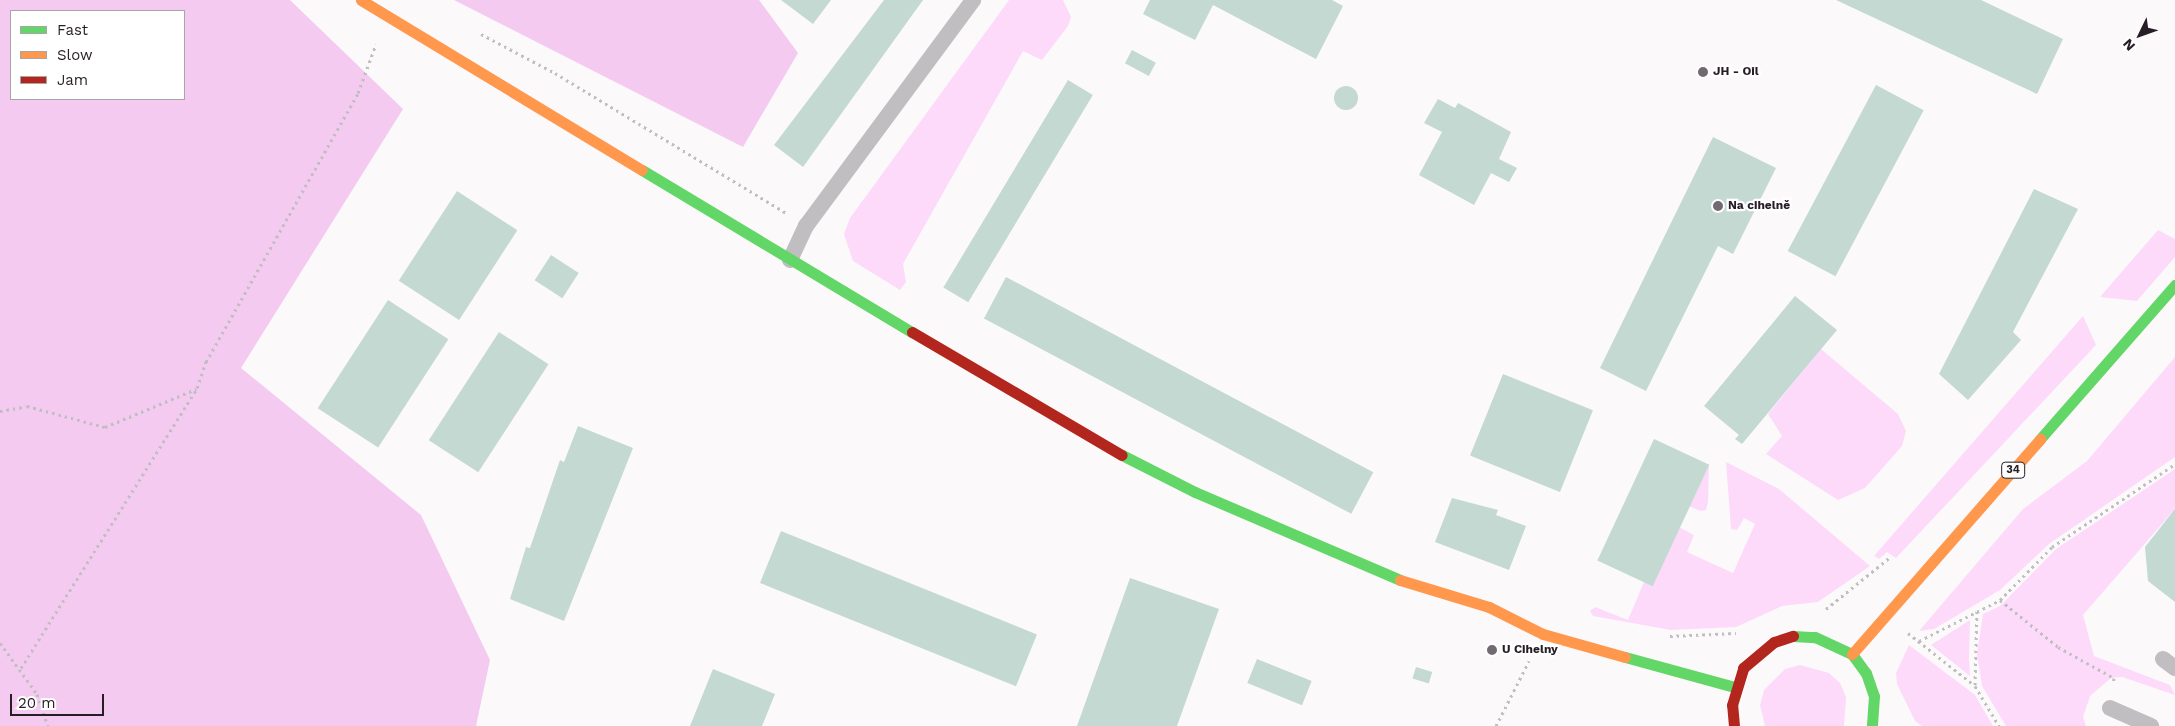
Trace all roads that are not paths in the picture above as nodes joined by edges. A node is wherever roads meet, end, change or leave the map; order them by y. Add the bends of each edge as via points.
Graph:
1 (361, 0) edge
2 (973, 0) edge
3 (790, 260) junction
4 (2175, 286) edge
5 (1852, 654) junction
6 (1735, 687) junction
7 (2110, 708) road end
8 (1734, 726) edge
9 (1872, 726) edge
10 (2151, 726) edge

1 - 3 street
2 - 3 lane via 806,226
3 - 6 street via 1083,435 1196,492 1398,578 1489,607 1543,634
4 - 5 street, 34
5 - 6 street via 1815,637 1794,636 1757,653
5 - 9 street via 1866,673 1874,696
6 - 8 street
7 - 10 lane

